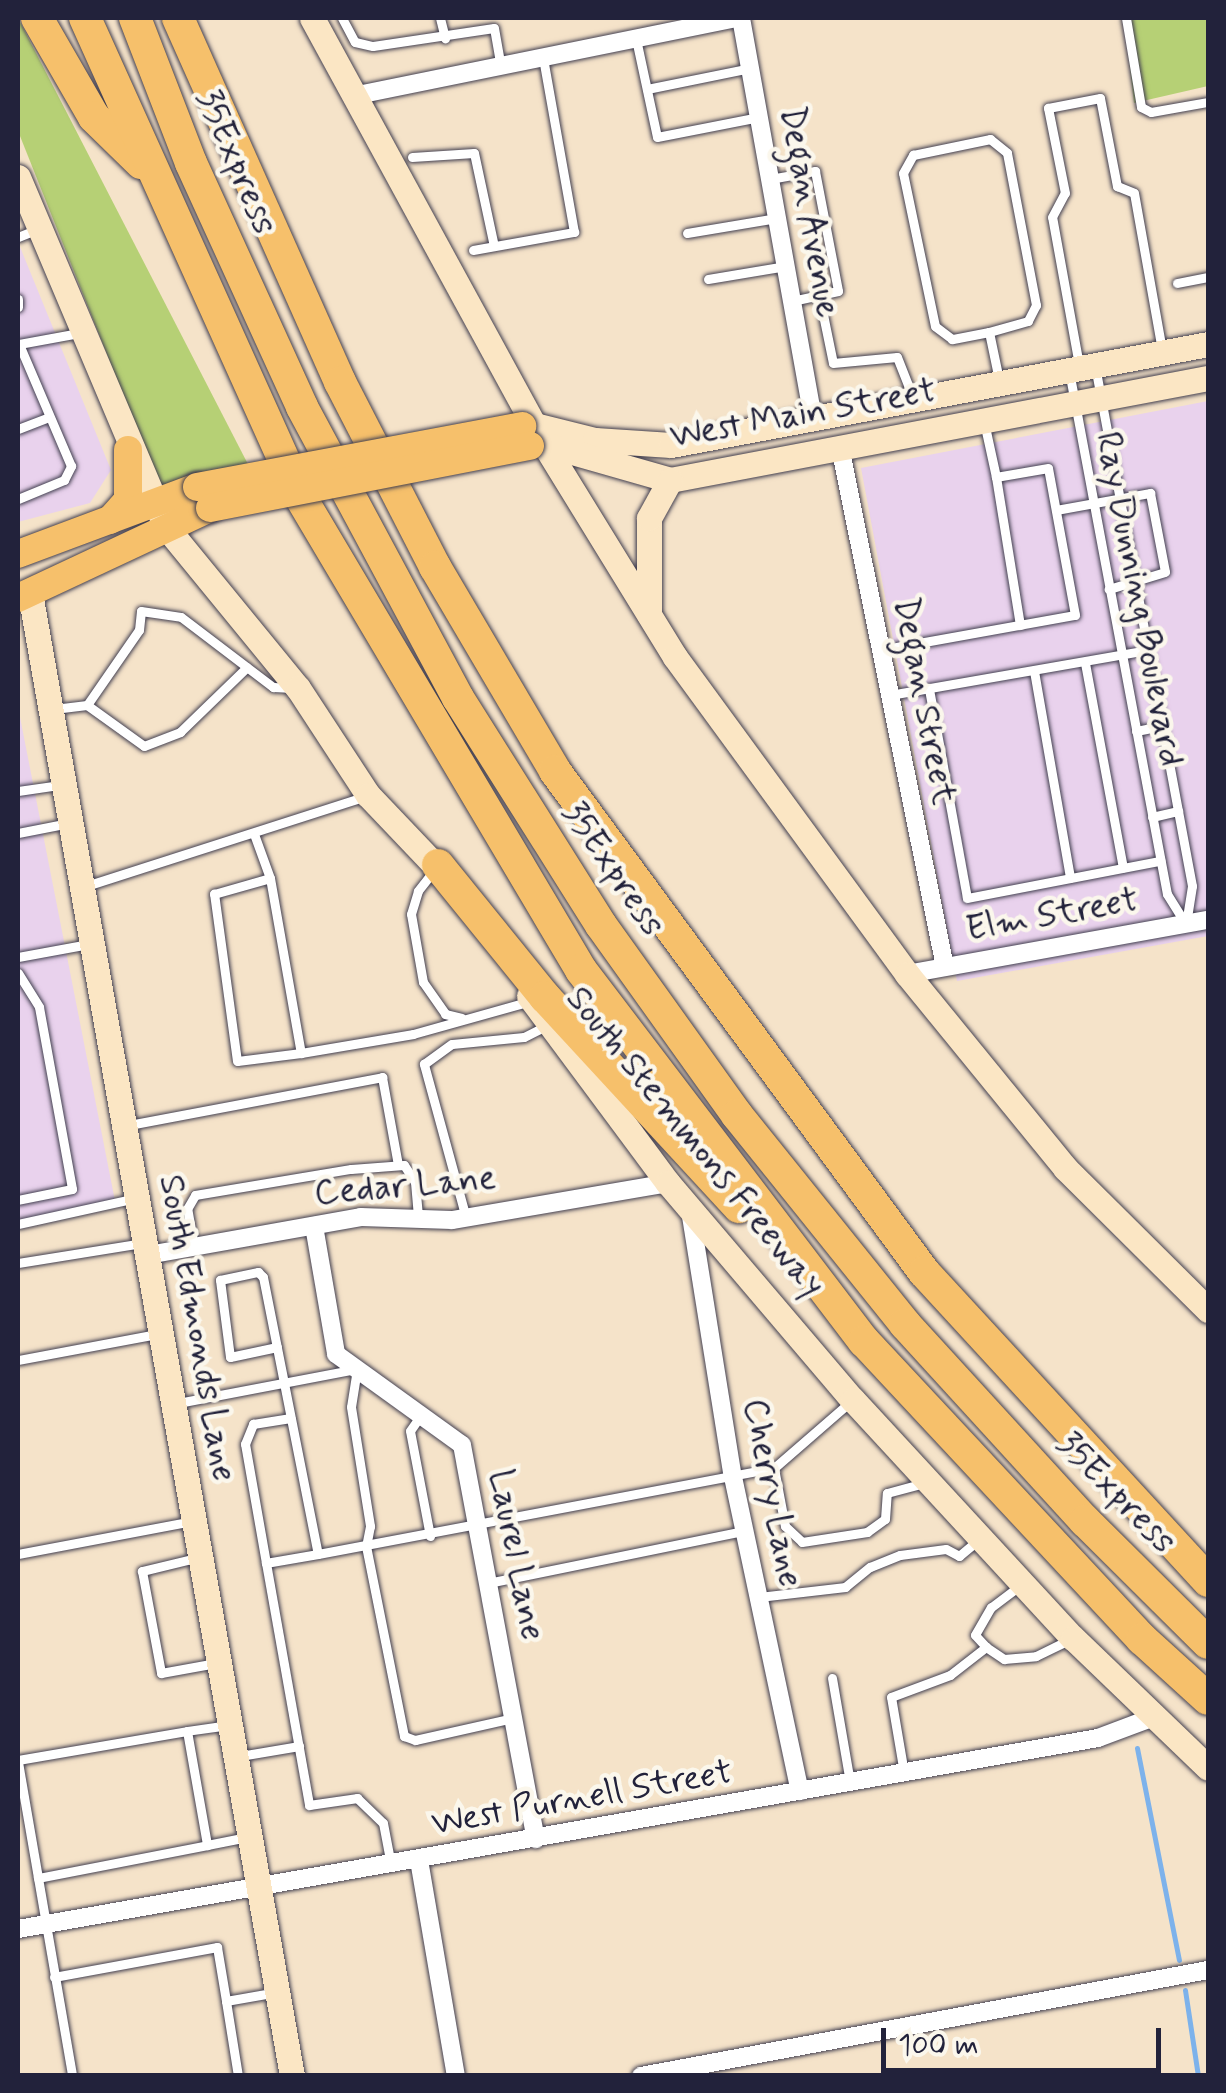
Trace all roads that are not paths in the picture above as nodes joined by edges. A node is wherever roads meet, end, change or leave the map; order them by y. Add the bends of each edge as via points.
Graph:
1 (38, 18) edge
2 (85, 18) edge
3 (134, 18) edge
4 (178, 18) edge
5 (312, 18) edge
6 (342, 18) edge
7 (440, 18) edge
8 (738, 18) edge
9 (1126, 18) edge
10 (493, 23) edge
11 (444, 38) junction
12 (636, 38) junction
13 (543, 58) junction
14 (501, 67) junction
15 (750, 68) junction
16 (648, 89) junction
17 (353, 96) junction
18 (1208, 102) edge
19 (759, 117) junction
20 (412, 158) dead end
21 (154, 176) junction
22 (18, 177) edge
23 (770, 180) junction
24 (777, 218) junction
25 (29, 233) edge
26 (688, 233) dead end
27 (494, 246) junction
28 (473, 250) dead end
29 (786, 266) junction
30 (1208, 277) edge
31 (708, 279) dead end
32 (1177, 283) dead end
33 (820, 295) junction
34 (18, 299) edge
35 (792, 300) junction
36 (18, 307) edge
37 (989, 332) junction
38 (80, 334) junction
39 (18, 344) edge
40 (1208, 344) edge
41 (1162, 352) junction
42 (1081, 368) junction
43 (1208, 378) edge
44 (999, 383) junction
45 (913, 399) junction
46 (1087, 400) junction
47 (49, 417) junction
48 (813, 418) junction
49 (984, 420) junction
50 (18, 429) edge
51 (533, 435) junction
52 (840, 447) junction
53 (128, 450) junction
54 (748, 463) junction
55 (996, 478) junction
56 (670, 480) junction
57 (1119, 498) junction
58 (18, 499) edge
59 (1093, 503) junction
60 (1056, 510) junction
61 (159, 516) junction
62 (104, 526) junction
63 (18, 554) edge
64 (1135, 583) junction
65 (1109, 589) junction
66 (24, 595) edge
67 (650, 619) junction
68 (1020, 625) junction
69 (880, 650) junction
70 (1148, 650) junction
71 (1122, 656) junction
72 (1085, 662) junction
73 (247, 668) junction
74 (1034, 671) junction
75 (298, 688) junction
76 (929, 689) junction
77 (890, 696) junction
78 (87, 705) junction
79 (52, 710) junction
80 (1162, 726) junction
81 (1136, 731) junction
82 (64, 784) junction
83 (18, 791) edge
84 (368, 795) junction
85 (1178, 811) junction
86 (1152, 817) junction
87 (72, 822) junction
88 (18, 833) edge
89 (254, 834) junction
90 (1160, 861) junction
91 (438, 865) junction
92 (1123, 868) junction
93 (270, 878) junction
94 (1070, 878) junction
95 (83, 886) junction
96 (1208, 920) edge
97 (1186, 924) junction
98 (93, 943) junction
99 (18, 957) edge
100 (944, 967) junction
101 (18, 972) edge
102 (908, 974) junction
103 (542, 1008) junction
104 (462, 1018) junction
105 (301, 1053) junction
106 (126, 1125) junction
107 (398, 1165) junction
108 (668, 1183) junction
109 (138, 1198) junction
110 (18, 1200) edge
111 (689, 1205) junction
112 (418, 1215) junction
113 (466, 1218) junction
114 (18, 1224) edge
115 (314, 1226) junction
116 (194, 1247) junction
117 (147, 1249) junction
118 (18, 1262) edge
119 (1208, 1310) edge
120 (162, 1334) junction
121 (864, 1341) junction
122 (277, 1347) junction
123 (18, 1360) edge
124 (358, 1370) junction
125 (284, 1383) junction
126 (852, 1400) junction
127 (175, 1404) junction
128 (420, 1415) junction
129 (290, 1418) junction
130 (774, 1468) junction
131 (733, 1478) junction
132 (928, 1482) junction
133 (196, 1520) junction
134 (478, 1528) junction
135 (744, 1531) junction
136 (430, 1536) junction
137 (980, 1539) junction
138 (366, 1546) junction
139 (18, 1554) edge
140 (318, 1554) junction
141 (202, 1557) junction
142 (266, 1563) junction
143 (1208, 1581) edge
144 (488, 1583) junction
145 (1022, 1584) junction
146 (758, 1597) junction
147 (1073, 1638) junction
148 (1208, 1644) edge
149 (986, 1647) junction
150 (220, 1662) junction
151 (832, 1678) dead end
152 (1208, 1699) edge
153 (1154, 1717) junction
154 (513, 1718) junction
155 (232, 1724) junction
156 (188, 1731) junction
157 (299, 1746) junction
158 (238, 1757) junction
159 (18, 1761) edge
160 (1208, 1768) edge
161 (904, 1773) junction
162 (850, 1782) junction
163 (800, 1791) junction
164 (251, 1836) junction
165 (536, 1839) junction
166 (207, 1846) junction
167 (419, 1860) junction
168 (391, 1865) junction
169 (38, 1878) junction
170 (260, 1887) junction
171 (45, 1925) junction
172 (18, 1930) edge
173 (1208, 1970) edge
174 (54, 1976) junction
175 (278, 1992) junction
176 (226, 2001) junction
177 (72, 2076) edge
178 (238, 2076) edge
179 (292, 2076) edge
180 (456, 2076) edge
181 (641, 2076) edge

1 - 21 highway via 94,117
2 - 21 highway, South Stemmons Freeway
3 - 148 highway, 35Express via 191,163 312,424 458,698 590,909 737,1114 905,1324
4 - 143 highway via 282,261 435,567 555,770 888,1226 1014,1377
5 - 17 main road
6 - 11 lane via 355,42 373,46
7 - 11 lane
8 - 12 street
8 - 15 street, Degan Avenue
9 - 18 lane via 1141,107 1152,112
10 - 11 lane
10 - 14 lane
12 - 13 street
12 - 16 lane
13 - 14 street
13 - 27 lane via 574,232
14 - 17 street
15 - 16 lane
15 - 19 street, Degan Avenue
16 - 19 lane via 657,137
17 - 51 main road
19 - 23 street, Degan Avenue
20 - 27 lane via 474,154
21 - 121 highway, South Stemmons Freeway via 302,498 581,970
22 - 25 main road
23 - 24 street, Degan Avenue
23 - 33 lane via 814,170 838,291
24 - 26 lane
24 - 29 street, Degan Avenue
25 - 38 main road
27 - 28 lane
29 - 31 lane
29 - 35 street, Degan Avenue
30 - 32 lane
33 - 35 lane
33 - 45 lane via 833,363 897,357
34 - 36 lane
35 - 48 street, Degan Avenue
37 - 37 lane via 1028,321 1036,305 1006,153 990,139 913,155 904,173 935,326 952,339
37 - 44 lane
38 - 39 lane
38 - 53 main road
39 - 47 lane
40 - 41 main road, West Main Street
41 - 42 main road, West Main Street
41 - 42 lane via 1134,192 1117,186 1100,98 1048,108 1065,193 1052,217
42 - 44 main road, West Main Street
42 - 46 lane, Ray Dunning Boulevard
42 - 46 lane, Ray Dunning Boulevard
43 - 46 main road, West Main Street
44 - 45 main road, West Main Street
45 - 48 main road, West Main Street
46 - 49 main road, West Main Street
46 - 57 lane, Ray Dunning Boulevard
46 - 59 lane, Ray Dunning Boulevard
47 - 50 lane
47 - 58 lane via 72,466 64,480
48 - 51 main road, West Main Street via 660,446
48 - 54 main road via 803,434
49 - 52 main road, West Main Street
49 - 55 lane
51 - 56 main road, West Main Street
51 - 61 main road, West Main Street, bridge via 204,498
51 - 67 main road
52 - 54 main road, West Main Street
52 - 69 street, Degan Street
53 - 61 main road
53 - 62 main road via 128,500
54 - 56 main road, West Main Street
55 - 60 lane via 1048,468
55 - 68 lane
56 - 67 main road via 649,518
57 - 59 lane
57 - 64 lane, Ray Dunning Boulevard
57 - 64 lane via 1150,493 1162,556 1165,572
59 - 60 lane
59 - 65 lane, Ray Dunning Boulevard
60 - 68 lane via 1075,615
61 - 62 main road, West Main Street
61 - 66 main road, West Main Street
61 - 75 main road
62 - 63 main road, West Main Street
64 - 65 lane
64 - 70 lane, Ray Dunning Boulevard
65 - 71 lane, Ray Dunning Boulevard
66 - 79 main road, South Edmonds Lane
67 - 102 main road
68 - 69 lane
69 - 77 street, Degan Street
70 - 71 lane
70 - 80 lane, Ray Dunning Boulevard
71 - 72 lane
71 - 81 lane, Ray Dunning Boulevard
72 - 74 lane
72 - 92 lane
73 - 75 lane via 273,687
73 - 78 lane via 180,732 144,746
73 - 78 lane via 180,618 141,611 140,630
74 - 76 lane
74 - 94 lane
75 - 84 main road
76 - 77 lane
76 - 94 lane via 967,898
77 - 100 street, Degan Street
78 - 79 lane
79 - 82 main road, South Edmonds Lane
80 - 81 lane
80 - 85 lane, Ray Dunning Boulevard
81 - 86 lane, Ray Dunning Boulevard
82 - 83 lane
82 - 87 main road, South Edmonds Lane
84 - 89 lane
84 - 91 main road
85 - 86 lane
85 - 97 lane, Ray Dunning Boulevard via 1192,886
86 - 90 lane, Ray Dunning Boulevard
87 - 88 lane
87 - 95 main road, South Edmonds Lane
89 - 93 lane
89 - 95 lane
90 - 92 lane
90 - 97 lane, Ray Dunning Boulevard via 1167,894
91 - 103 highway
91 - 104 lane via 411,914 423,982 445,1014
92 - 94 lane
93 - 105 lane
93 - 105 lane via 214,894 237,1060
95 - 98 main road, South Edmonds Lane
96 - 97 street, Elm Street
97 - 100 street, Elm Street
98 - 99 lane
98 - 106 main road, South Edmonds Lane
100 - 102 street, Elm Street
101 - 110 lane via 39,1007 72,1189
102 - 119 main road via 1065,1168
103 - 104 lane
103 - 108 main road, South Stemmons Freeway
103 - 113 lane via 524,1037 452,1044 424,1064
103 - 121 highway
104 - 105 lane
106 - 107 lane via 382,1077
106 - 109 main road, South Edmonds Lane
107 - 112 lane via 412,1171
107 - 116 lane via 195,1195 187,1209
108 - 111 main road, South Stemmons Freeway
108 - 113 street, Cedar Lane
109 - 114 lane
109 - 117 main road, South Edmonds Lane
111 - 126 main road, South Stemmons Freeway
111 - 131 street, Cherry Lane
112 - 113 street, Cedar Lane
112 - 115 street, Cedar Lane
115 - 116 street, Cedar Lane
115 - 124 street, Laurel Lane via 336,1354
116 - 117 street, Cedar Lane
117 - 118 lane
117 - 120 main road, South Edmonds Lane
120 - 123 lane
120 - 127 main road, South Edmonds Lane
121 - 152 highway, South Stemmons Freeway via 1074,1569
122 - 122 lane via 230,1356 220,1280 258,1272 263,1277
122 - 125 lane
124 - 125 lane
124 - 128 street, Laurel Lane
124 - 138 lane via 351,1407 370,1526
125 - 127 lane
125 - 129 lane
126 - 130 lane
126 - 132 main road, South Stemmons Freeway
127 - 133 main road, South Edmonds Lane
128 - 134 street, Laurel Lane via 462,1445
128 - 136 lane via 410,1431
129 - 140 lane
129 - 142 lane via 253,1424 245,1444
130 - 131 lane
130 - 132 lane via 785,1526 802,1542 867,1532 885,1519 887,1493
131 - 134 lane
131 - 135 street, Cherry Lane
132 - 137 main road, South Stemmons Freeway
133 - 139 lane
133 - 141 main road, South Edmonds Lane
134 - 136 lane
134 - 144 street, Laurel Lane
135 - 144 lane
135 - 146 street, Cherry Lane
136 - 138 lane
137 - 145 main road, South Stemmons Freeway
137 - 146 lane via 960,1556 946,1549 870,1566 845,1587
138 - 140 lane
138 - 154 lane via 404,1736 416,1740
140 - 142 lane
141 - 150 main road, South Edmonds Lane
141 - 150 lane via 142,1571 161,1673
142 - 157 lane
144 - 154 street, Laurel Lane
145 - 147 main road, South Stemmons Freeway
145 - 149 lane via 992,1607 976,1635
146 - 163 street, Cherry Lane
147 - 149 lane via 1036,1656 1004,1659
147 - 153 main road, South Stemmons Freeway
149 - 161 lane via 950,1676 891,1697
150 - 155 main road, South Edmonds Lane
151 - 162 lane
153 - 160 main road, South Stemmons Freeway
153 - 161 street, West Purnell Street via 1098,1738
154 - 165 street, Laurel Lane
155 - 156 lane
155 - 158 main road, South Edmonds Lane
156 - 159 lane
156 - 166 lane
157 - 158 lane
157 - 168 lane via 309,1806 357,1798 383,1823
158 - 164 main road, South Edmonds Lane
159 - 169 lane
161 - 162 street, West Purnell Street
162 - 163 street, West Purnell Street
163 - 165 street, West Purnell Street
164 - 166 lane
164 - 170 main road, South Edmonds Lane
165 - 167 street, West Purnell Street
166 - 169 lane
167 - 168 street, West Purnell Street
167 - 180 street
168 - 170 street, West Purnell Street
169 - 171 lane
170 - 171 street, West Purnell Street
170 - 175 main road, South Edmonds Lane
171 - 172 street, West Purnell Street
171 - 174 lane
173 - 181 street
174 - 176 lane via 217,1947
174 - 177 lane
175 - 176 lane
175 - 179 main road, South Edmonds Lane
176 - 178 lane

